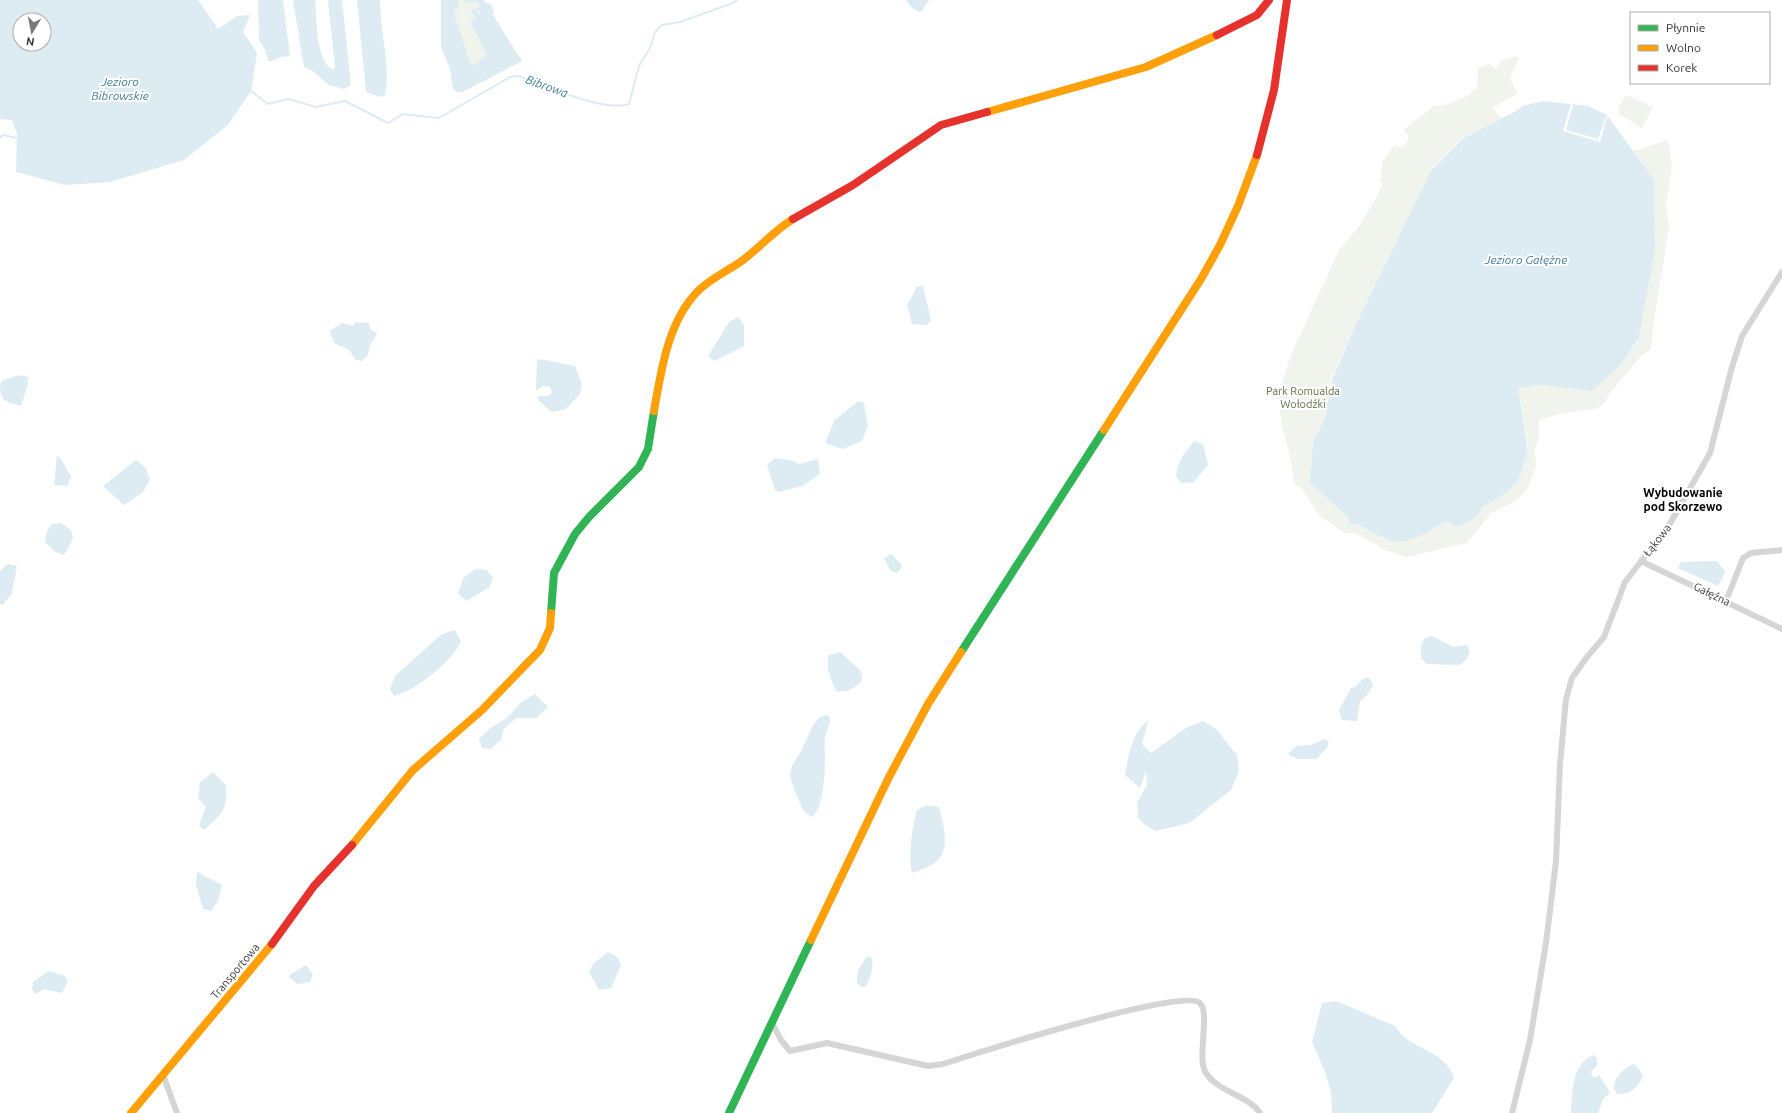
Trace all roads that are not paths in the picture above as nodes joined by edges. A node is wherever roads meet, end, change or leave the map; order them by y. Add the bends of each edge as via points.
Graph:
1 (1269, 0) edge
2 (1288, 0) edge
3 (1782, 272) edge
4 (1782, 550) edge
5 (1641, 561) junction
6 (1726, 601) junction
7 (1782, 629) edge
8 (772, 1023) junction
9 (163, 1075) junction
10 (131, 1113) edge
11 (177, 1113) edge
12 (729, 1113) edge
13 (1260, 1113) edge
14 (1512, 1113) edge

1 - 9 street, Transportowa via 1257,15 1146,67 941,125 853,184 790,221 743,260 698,291 676,323 660,378 648,450 638,467 575,534 554,573 550,628 540,650 482,710 413,770 354,843 314,886 268,949
2 - 8 street via 1268,121 1226,233 1201,279 928,704 889,777
3 - 5 street, Łąkowa via 1742,336 1710,453 1668,527
4 - 6 street via 1752,553 1743,558
5 - 6 street, Gałęźna
5 - 14 street, Łąkowa via 1625,582 1604,637 1572,678 1566,699 1556,861 1546,943 1530,1040
6 - 7 street, Gałęźna
8 - 12 street
8 - 13 street via 790,1051 827,1043 928,1066 943,1064 1112,1014 1170,1002 1194,1000 1200,1004 1204,1012 1201,1047 1204,1070 1213,1082
9 - 10 street, Transportowa
9 - 11 street

